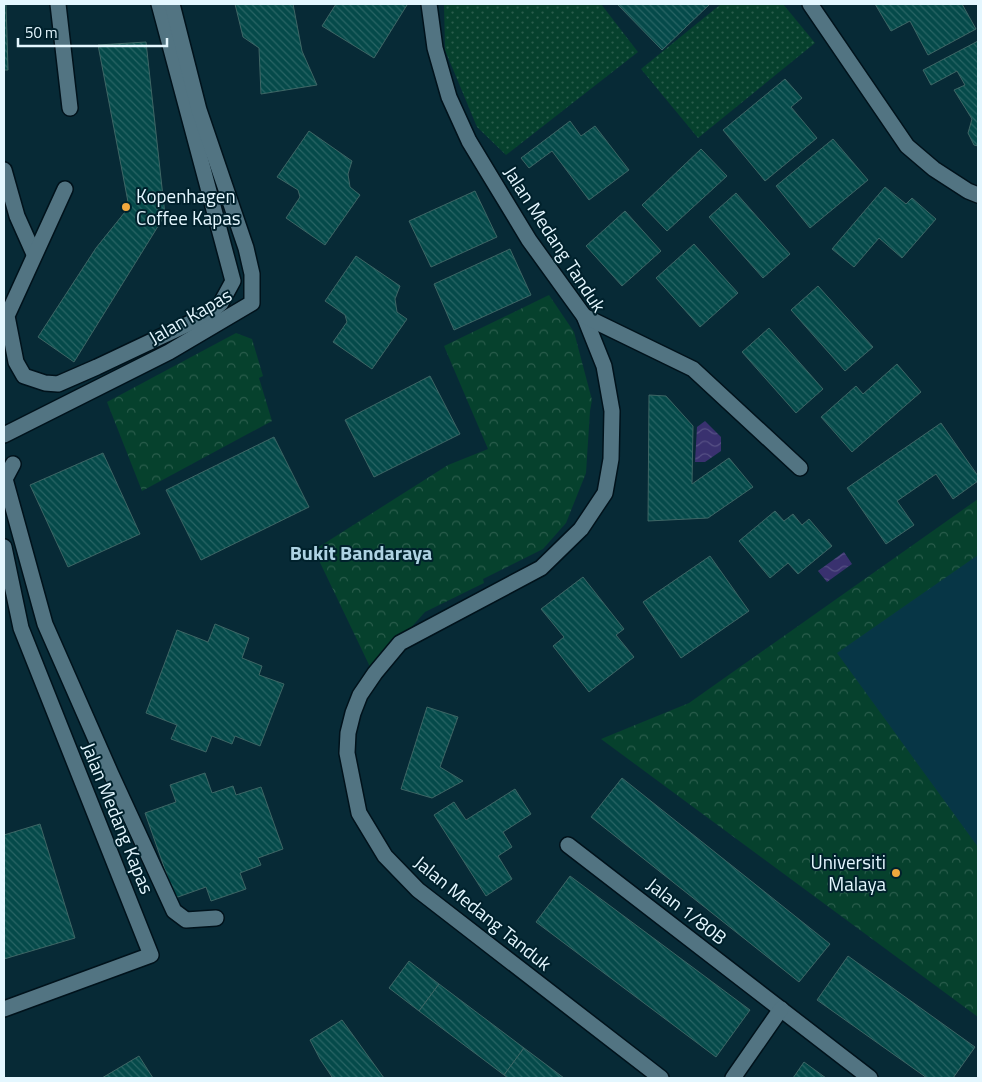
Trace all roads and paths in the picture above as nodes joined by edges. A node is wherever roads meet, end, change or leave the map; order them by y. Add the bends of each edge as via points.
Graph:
1 (58, 4) edge
2 (160, 4) edge
3 (172, 4) edge
4 (429, 4) edge
5 (810, 4) edge
6 (70, 108) dead end
7 (4, 170) edge
8 (65, 189) dead end
9 (978, 195) edge
10 (34, 254) junction
11 (584, 316) junction
12 (58, 384) junction
13 (68, 402) junction
14 (4, 435) edge
15 (13, 464) dead end
16 (800, 468) dead end
17 (4, 547) edge
18 (45, 624) junction
19 (22, 628) junction
20 (568, 845) dead end
21 (216, 918) dead end
22 (4, 1009) edge
23 (781, 1010) junction
24 (661, 1078) edge
25 (733, 1078) edge
26 (870, 1078) edge

1 - 6 street
2 - 12 street via 233,281 221,303 207,315
3 - 13 street, Jalan Kapas via 199,110 246,248 252,274 252,303 169,352
4 - 11 street, Jalan Medang Tanduk via 435,48 446,89 469,141 529,240
5 - 9 street via 907,146 934,169
7 - 10 street via 17,216
8 - 10 street
10 - 12 street via 7,316 16,362 24,376
11 - 16 street via 693,369
11 - 24 street, Jalan Medang Tanduk via 604,366 612,411 605,493 581,529 541,568 400,643 360,695 348,733 347,753 359,813 385,856 418,890
12 - 13 street
13 - 14 street, Jalan Kapas
15 - 18 street via 5,479
17 - 19 street, Jalan Medang Kapas
18 - 19 street
18 - 21 street via 174,911 186,920
19 - 22 street, Jalan Medang Kapas via 151,955
20 - 23 street, Jalan 1/80B
23 - 25 street
23 - 26 street, Jalan 1/80B

